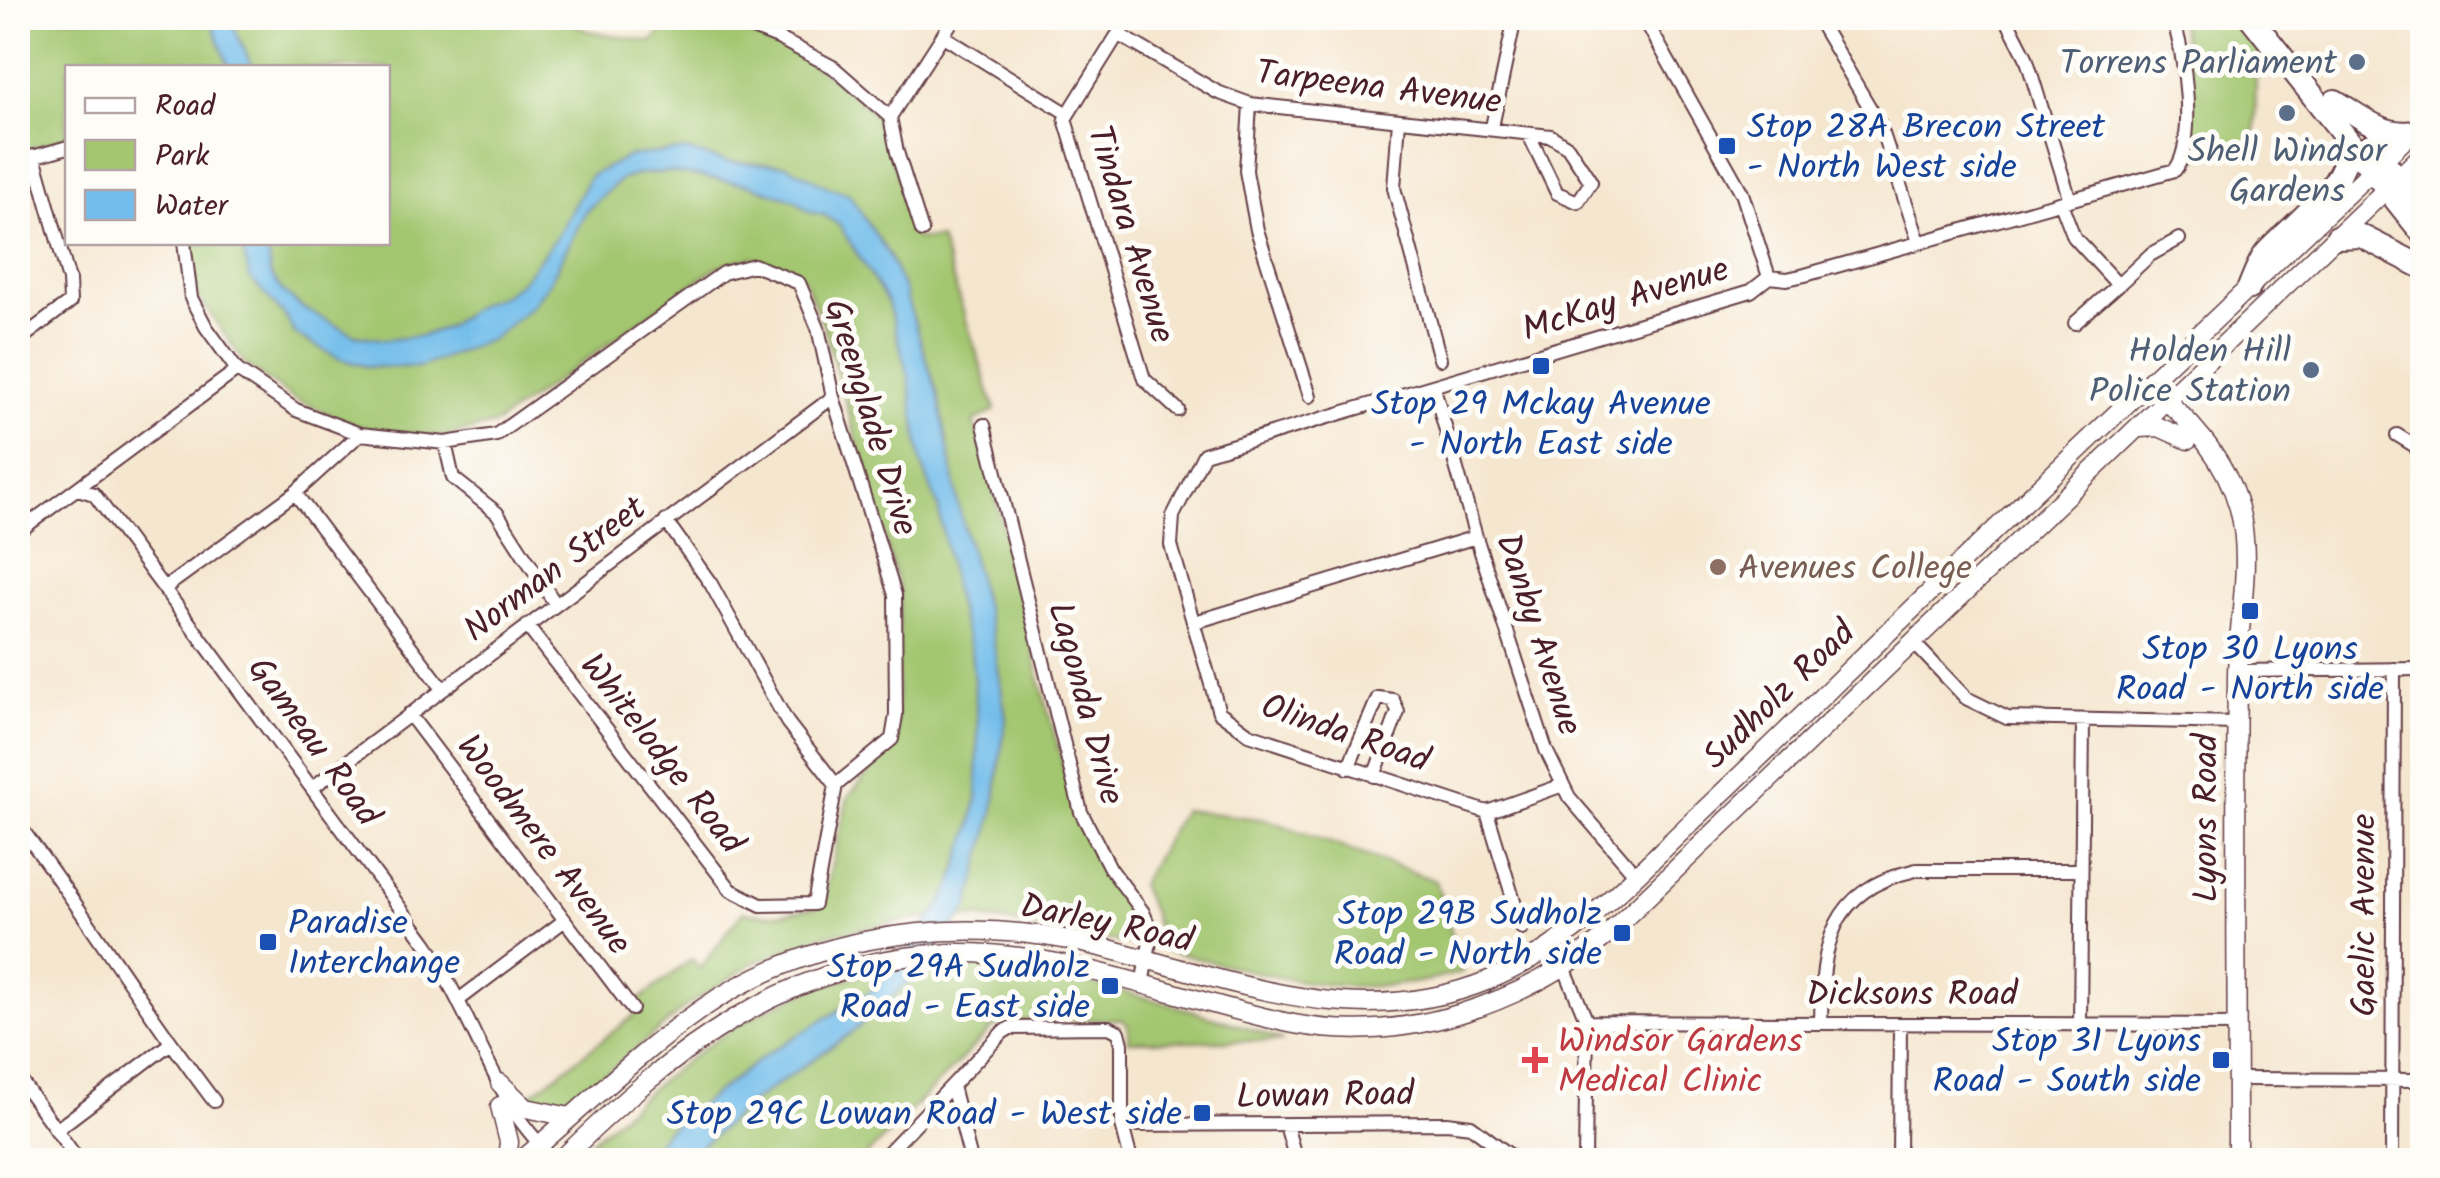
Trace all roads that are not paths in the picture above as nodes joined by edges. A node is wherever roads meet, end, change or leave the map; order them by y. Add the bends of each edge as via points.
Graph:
1 (726, 18) edge
2 (954, 18) edge
3 (1128, 18) edge
4 (1516, 18) edge
5 (1644, 18) edge
6 (1817, 18) edge
7 (2006, 18) edge
8 (2172, 18) edge
9 (2251, 18) edge
10 (2268, 18) edge
11 (1118, 34) junction
12 (943, 36) junction
13 (2336, 101) junction
14 (1250, 104) junction
15 (1068, 114) junction
16 (890, 117) junction
17 (1399, 120) junction
18 (1492, 128) junction
19 (2417, 128) edge
20 (1529, 136) junction
21 (2344, 136) junction
22 (65, 148) edge
23 (2422, 155) edge
24 (34, 156) junction
25 (18, 161) edge
26 (2385, 175) junction
27 (2422, 199) edge
28 (2066, 202) junction
29 (2422, 208) edge
30 (922, 231) dead end
31 (2422, 234) edge
32 (2337, 238) junction
33 (2179, 240) dead end
34 (1919, 242) junction
35 (184, 245) edge
36 (2422, 268) edge
37 (1770, 277) junction
38 (2118, 285) junction
39 (2249, 288) junction
40 (2075, 323) dead end
41 (18, 341) edge
42 (2174, 358) junction
43 (1440, 360) dead end
44 (238, 370) junction
45 (2194, 376) junction
46 (2145, 384) junction
47 (1434, 388) junction
48 (1310, 396) dead end
49 (832, 397) junction
50 (2164, 405) junction
51 (1178, 410) dead end
52 (984, 426) dead end
53 (2140, 428) junction
54 (2188, 431) junction
55 (360, 434) junction
56 (2398, 435) dead end
57 (444, 444) junction
58 (1204, 454) joint
59 (2422, 458) edge
60 (78, 489) junction
61 (295, 493) junction
62 (666, 521) junction
63 (18, 532) edge
64 (1476, 538) junction
65 (165, 588) junction
66 (556, 604) junction
67 (1195, 622) junction
68 (527, 626) junction
69 (1914, 642) junction
70 (2394, 669) junction
71 (2422, 669) edge
72 (2238, 671) junction
73 (443, 689) junction
74 (1824, 694) junction
75 (1841, 713) junction
76 (410, 714) junction
77 (2083, 721) junction
78 (2238, 722) junction
79 (1348, 768) junction
80 (1374, 776) junction
81 (836, 784) junction
82 (1563, 786) junction
83 (312, 788) junction
84 (1487, 812) junction
85 (18, 824) edge
86 (2081, 870) junction
87 (1636, 875) junction
88 (1648, 896) junction
89 (565, 920) junction
90 (1522, 928) dead end
91 (1555, 945) junction
92 (1147, 960) junction
93 (1566, 966) junction
94 (1142, 984) junction
95 (460, 999) junction
96 (632, 1009) dead end
97 (1587, 1022) junction
98 (1821, 1022) junction
99 (1900, 1024) junction
100 (2080, 1024) junction
101 (2237, 1025) junction
102 (171, 1043) junction
103 (481, 1048) junction
104 (18, 1077) edge
105 (2237, 1079) junction
106 (2392, 1080) junction
107 (2422, 1080) edge
108 (500, 1083) junction
109 (952, 1086) junction
110 (214, 1101) dead end
111 (500, 1106) junction
112 (570, 1117) junction
113 (1122, 1125) junction
114 (1286, 1125) junction
115 (56, 1130) junction
116 (540, 1155) edge
117 (78, 1160) edge
118 (507, 1160) edge
119 (561, 1160) edge
120 (881, 1160) edge
121 (972, 1160) edge
122 (1131, 1160) edge
123 (1296, 1160) edge
124 (1516, 1160) edge
125 (1585, 1160) edge
126 (1899, 1160) edge
127 (2237, 1160) edge
128 (2392, 1160) edge

1 - 16 street via 833,67
2 - 12 street
3 - 11 street, Tindara Avenue
4 - 18 street
5 - 37 street via 1742,193
6 - 34 street via 1880,125
7 - 28 street via 2026,57
8 - 28 street, McKay Avenue via 2186,76 2179,165
9 - 21 highway
10 - 13 highway
11 - 14 street, Tarpeena Avenue
11 - 15 street, Tindara Avenue
12 - 15 street
12 - 16 street
13 - 19 highway via 2387,132
13 - 26 highway
14 - 17 street, Tarpeena Avenue
14 - 48 street via 1246,171 1256,230
15 - 51 street, Tindara Avenue via 1144,379
16 - 30 street
17 - 18 street, Tarpeena Avenue
17 - 43 street via 1394,188
18 - 20 street, Tarpeena Avenue
19 - 26 main road
20 - 20 street, Tarpeena Avenue via 1551,136 1568,147 1591,182 1578,202 1557,193
21 - 26 highway
21 - 39 highway via 2348,154 2331,187 2264,255
22 - 24 street
23 - 26 main road
24 - 25 street
24 - 41 street via 70,302
26 - 29 highway
26 - 31 highway
26 - 32 main road, Sudholz Road
26 - 39 main road, Sudholz Road
27 - 29 highway
28 - 34 street, McKay Avenue
28 - 38 street via 2074,236
32 - 36 highway via 2361,236
32 - 45 main road, Sudholz Road
33 - 38 street
34 - 37 street, McKay Avenue via 1788,279
35 - 44 street, Greenglade Drive via 191,298
37 - 47 street, McKay Avenue via 1751,292
38 - 40 street
39 - 42 main road, Sudholz Road
42 - 45 main road
42 - 46 main road, Sudholz Road
44 - 55 street, Greenglade Drive via 296,410
44 - 60 street
45 - 50 main road, Sudholz Road
45 - 54 main road via 2186,400
46 - 50 main road, Lyons Road
46 - 74 main road, Sudholz Road
47 - 58 street, McKay Avenue
47 - 64 street, Danby Avenue
49 - 57 street, Greenglade Drive via 818,328 799,283 754,265 723,273 496,435
49 - 62 street, Norman Street
49 - 81 street, Greenglade Drive via 895,595 892,739
50 - 53 main road, Sudholz Road
50 - 54 main road, Lyons Road
52 - 92 street, Lagonda Drive via 1081,812 1143,912 1151,934
53 - 54 main road
53 - 69 main road, Sudholz Road
54 - 72 main road, Lyons Road via 2220,461 2243,529
55 - 57 street, Greenglade Drive
55 - 61 street
56 - 59 street
57 - 66 street via 452,478 497,513
58 - 67 street, Olinda Road via 1173,516 1171,545
60 - 63 street
60 - 65 street, Gameau Road via 94,494
61 - 65 street
61 - 73 street
62 - 66 street, Norman Street
62 - 81 street via 711,584 786,722
64 - 67 street
64 - 82 street, Danby Avenue
65 - 83 street, Gameau Road
66 - 68 street, Norman Street
67 - 79 street, Olinda Road via 1219,712 1249,734
68 - 73 street, Norman Street
68 - 81 street, Whitelodge Road via 731,890 761,905 814,904
69 - 75 main road, Sudholz Road
69 - 77 street via 1978,706 2021,720
70 - 71 street
70 - 72 street
70 - 106 street, Gaelic Avenue
72 - 78 main road, Lyons Road
73 - 76 street, Norman Street
74 - 75 main road
74 - 87 main road, Sudholz Road
75 - 88 main road, Sudholz Road
76 - 83 street, Norman Street
76 - 89 street, Woodmere Avenue
77 - 78 street
77 - 86 street
78 - 101 main road, Lyons Road
79 - 80 street, Olinda Road
79 - 80 street via 1378,698 1394,700 1398,712
80 - 84 street, Olinda Road
82 - 84 street
82 - 87 street, Danby Avenue
83 - 95 street, Gameau Road
84 - 90 street
85 - 102 street
86 - 98 street via 1916,870 1864,890 1829,940
86 - 100 street
87 - 88 main road
87 - 91 main road, Sudholz Road
88 - 93 main road, Sudholz Road
89 - 95 street
89 - 96 street, Woodmere Avenue
91 - 92 main road, Darley Road via 1464,989 1370,1004 1290,997
91 - 93 street
92 - 94 street, Lagonda Drive
92 - 112 main road, Darley Road via 1051,937 977,931 869,940 796,960 726,994
93 - 94 main road, Darley Road via 1471,1011 1371,1028 1298,1024
93 - 97 street
94 - 119 main road, Darley Road via 1051,961 966,954 853,969 789,989 721,1025 645,1082
95 - 103 street, Gameau Road
97 - 98 street, Dicksons Road
97 - 125 street
98 - 99 street, Dicksons Road
99 - 100 street, Dicksons Road
99 - 126 street
100 - 101 street, Dicksons Road
101 - 105 main road, Lyons Road
102 - 110 street
102 - 115 street
103 - 108 street, Gameau Road
103 - 111 street, Gameau Road
104 - 115 street
105 - 106 street
105 - 127 main road, Lyons Road
106 - 107 street
106 - 128 street, Gaelic Avenue
108 - 112 main road via 526,1108
108 - 116 street, Gameau Road
109 - 113 street via 1010,1028 1109,1026 1119,1032
109 - 120 street
109 - 121 street
111 - 116 street, Gameau Road
111 - 118 main road
112 - 116 main road, Darley Road
113 - 114 street, Lowan Road
113 - 122 street
114 - 123 street
114 - 124 street, Lowan Road via 1447,1122 1471,1126
115 - 117 street

